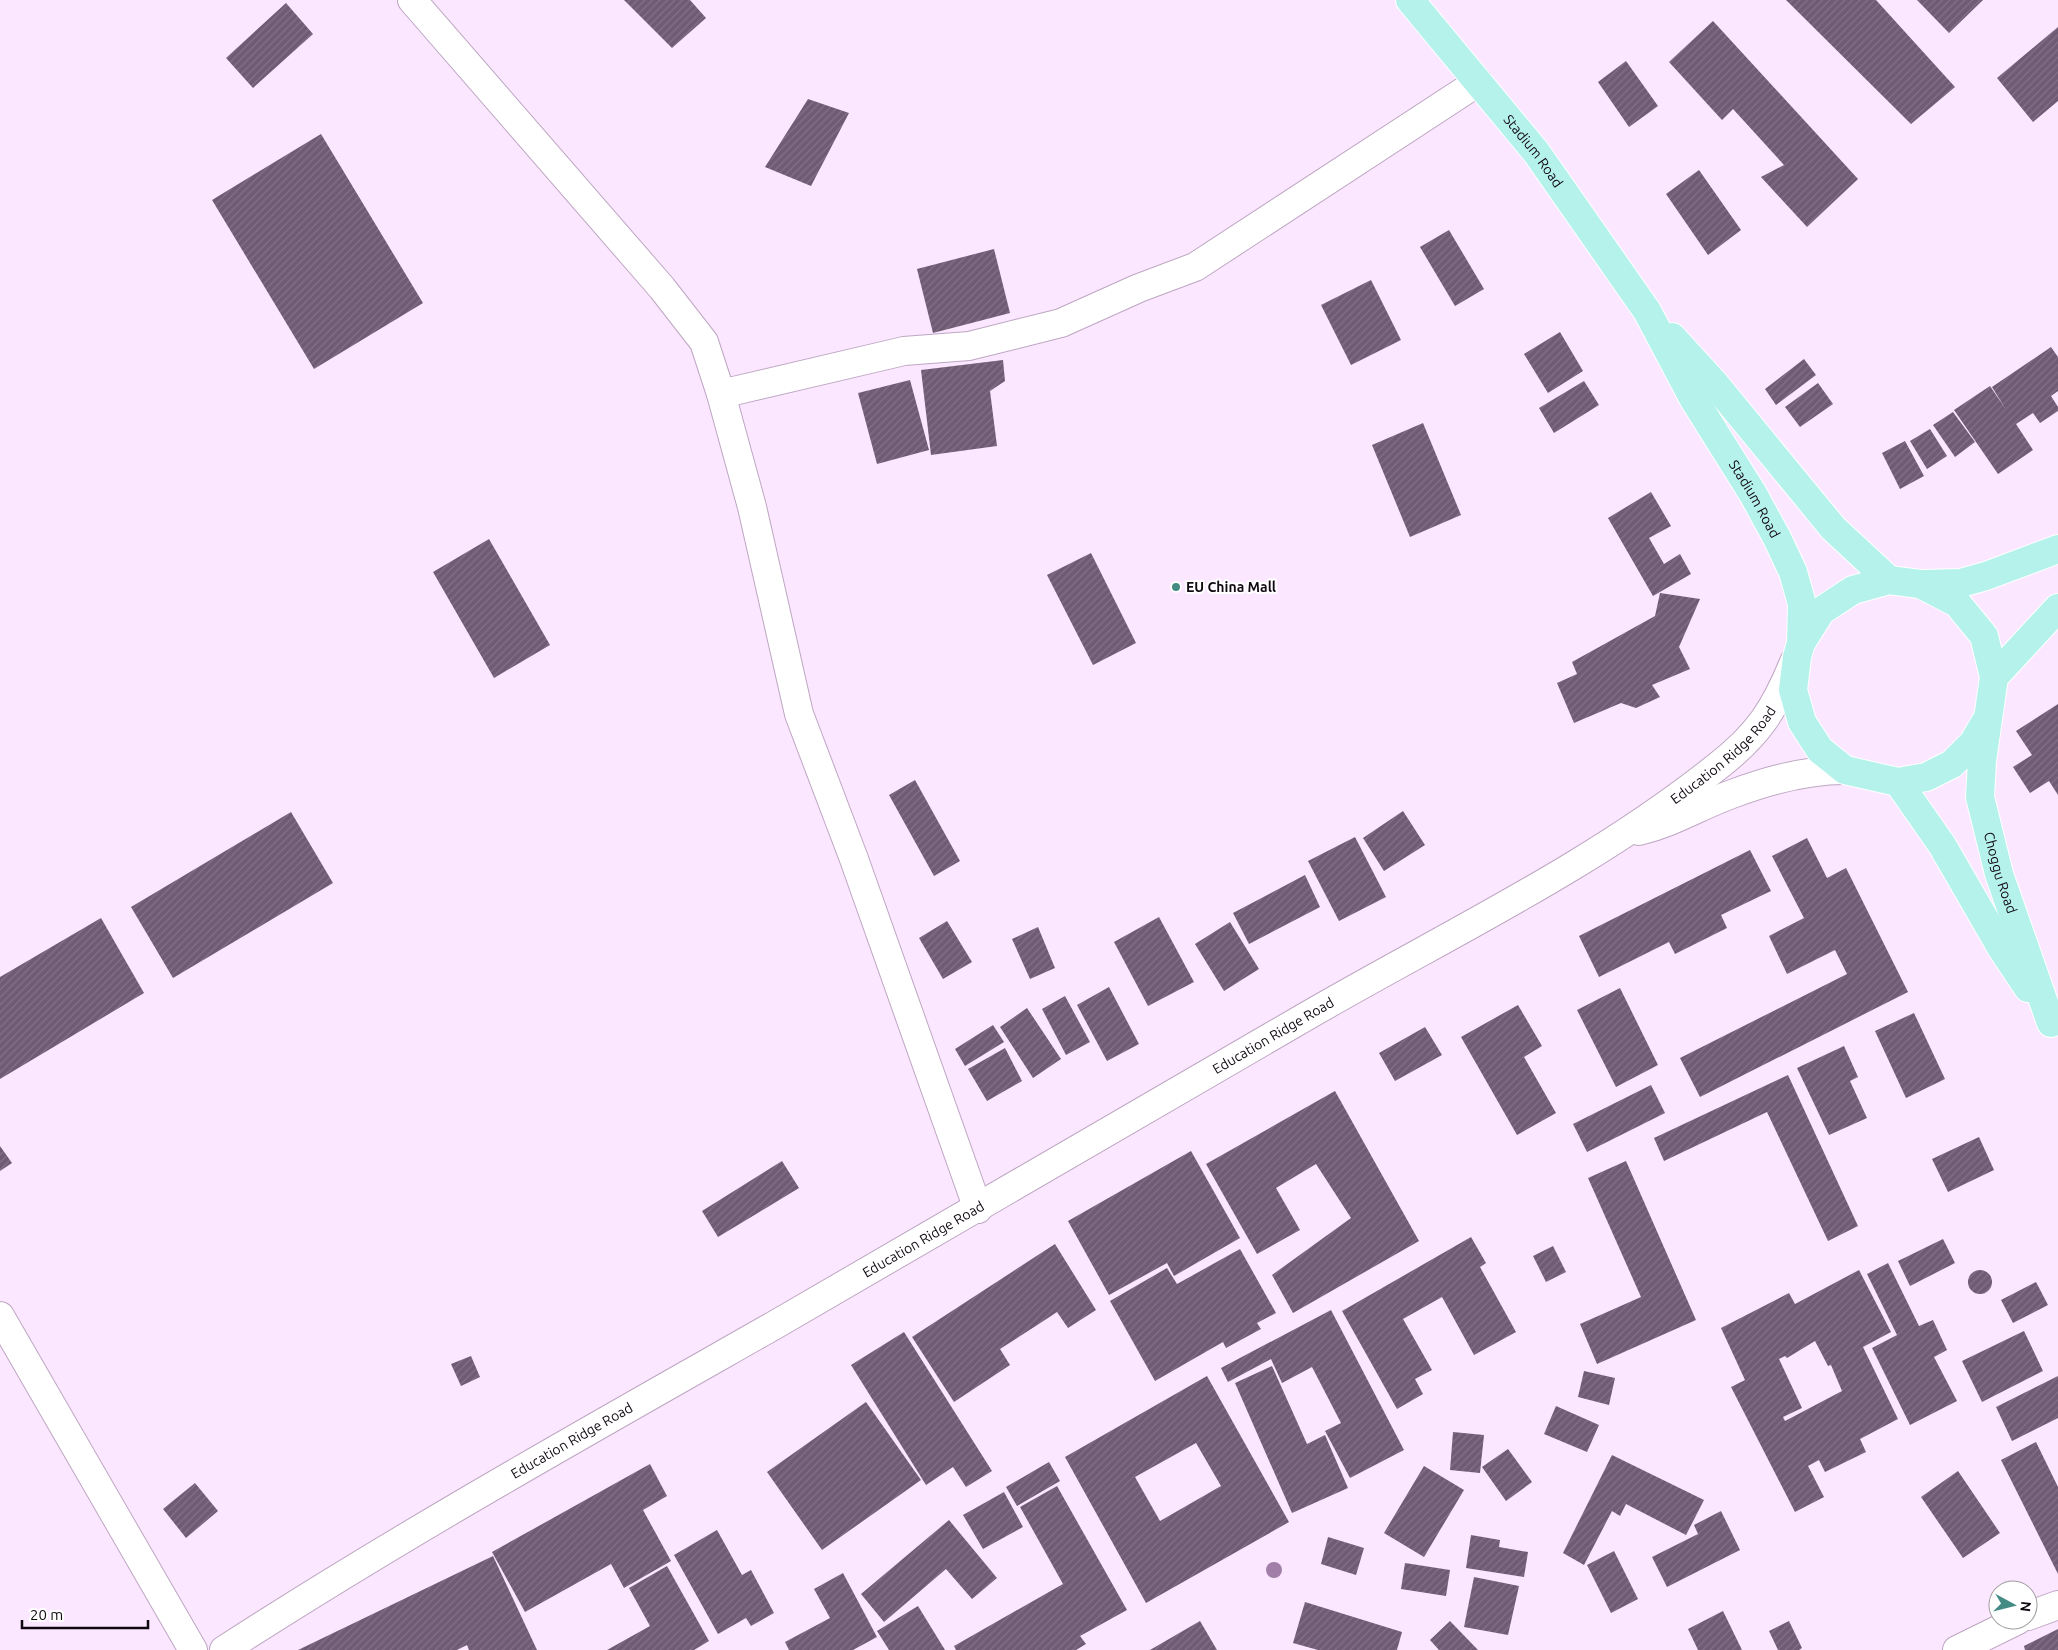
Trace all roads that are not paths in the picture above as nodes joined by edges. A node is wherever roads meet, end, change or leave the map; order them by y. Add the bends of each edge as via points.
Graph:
1 (412, 0) edge
2 (1410, 0) edge
3 (1478, 82) junction
4 (1647, 311) junction
5 (721, 394) junction
6 (2058, 548) edge
7 (1889, 580) junction
8 (1920, 584) junction
9 (2058, 608) edge
10 (1799, 650) junction
11 (1994, 677) junction
12 (1987, 719) junction
13 (1845, 770) junction
14 (1898, 782) junction
15 (1626, 834) junction
16 (2054, 1030) edge
17 (978, 1209) junction
18 (0, 1316) edge
19 (2058, 1605) edge
20 (2038, 1612) edge
21 (1998, 1630) edge
22 (236, 1647) edge
23 (193, 1650) edge
24 (1957, 1650) edge

1 - 5 street via 704,342
2 - 3 main road, Stadium Road
3 - 4 main road, Stadium Road via 1536,152
3 - 5 street via 1195,267 1061,323 969,346 904,351
4 - 7 main road, Stadium Road via 1714,383 1833,528
4 - 10 main road, Stadium Road via 1693,398 1753,494 1793,572 1802,604
5 - 17 street via 752,507 799,714
6 - 8 main road via 1961,583
7 - 8 main road
7 - 10 main road via 1853,590 1821,611
8 - 11 main road via 1957,603 1984,636
9 - 11 main road
10 - 13 main road, Stadium Road via 1793,690 1802,722 1820,750
10 - 15 street, Education Ridge Road via 1780,697 1758,730 1719,765
11 - 12 main road, Choggu Road
12 - 14 main road via 1972,743 1952,764 1926,777
12 - 16 main road, Choggu Road via 1980,797 1999,874
13 - 14 main road
13 - 15 street, Education Ridge Road via 1819,770 1756,786 1666,824
14 - 16 main road, Choggu Road via 1942,845 2002,949
15 - 17 street, Education Ridge Road via 1327,1004
17 - 22 street, Education Ridge Road via 365,1560
18 - 23 street
19 - 20 street
21 - 24 street

